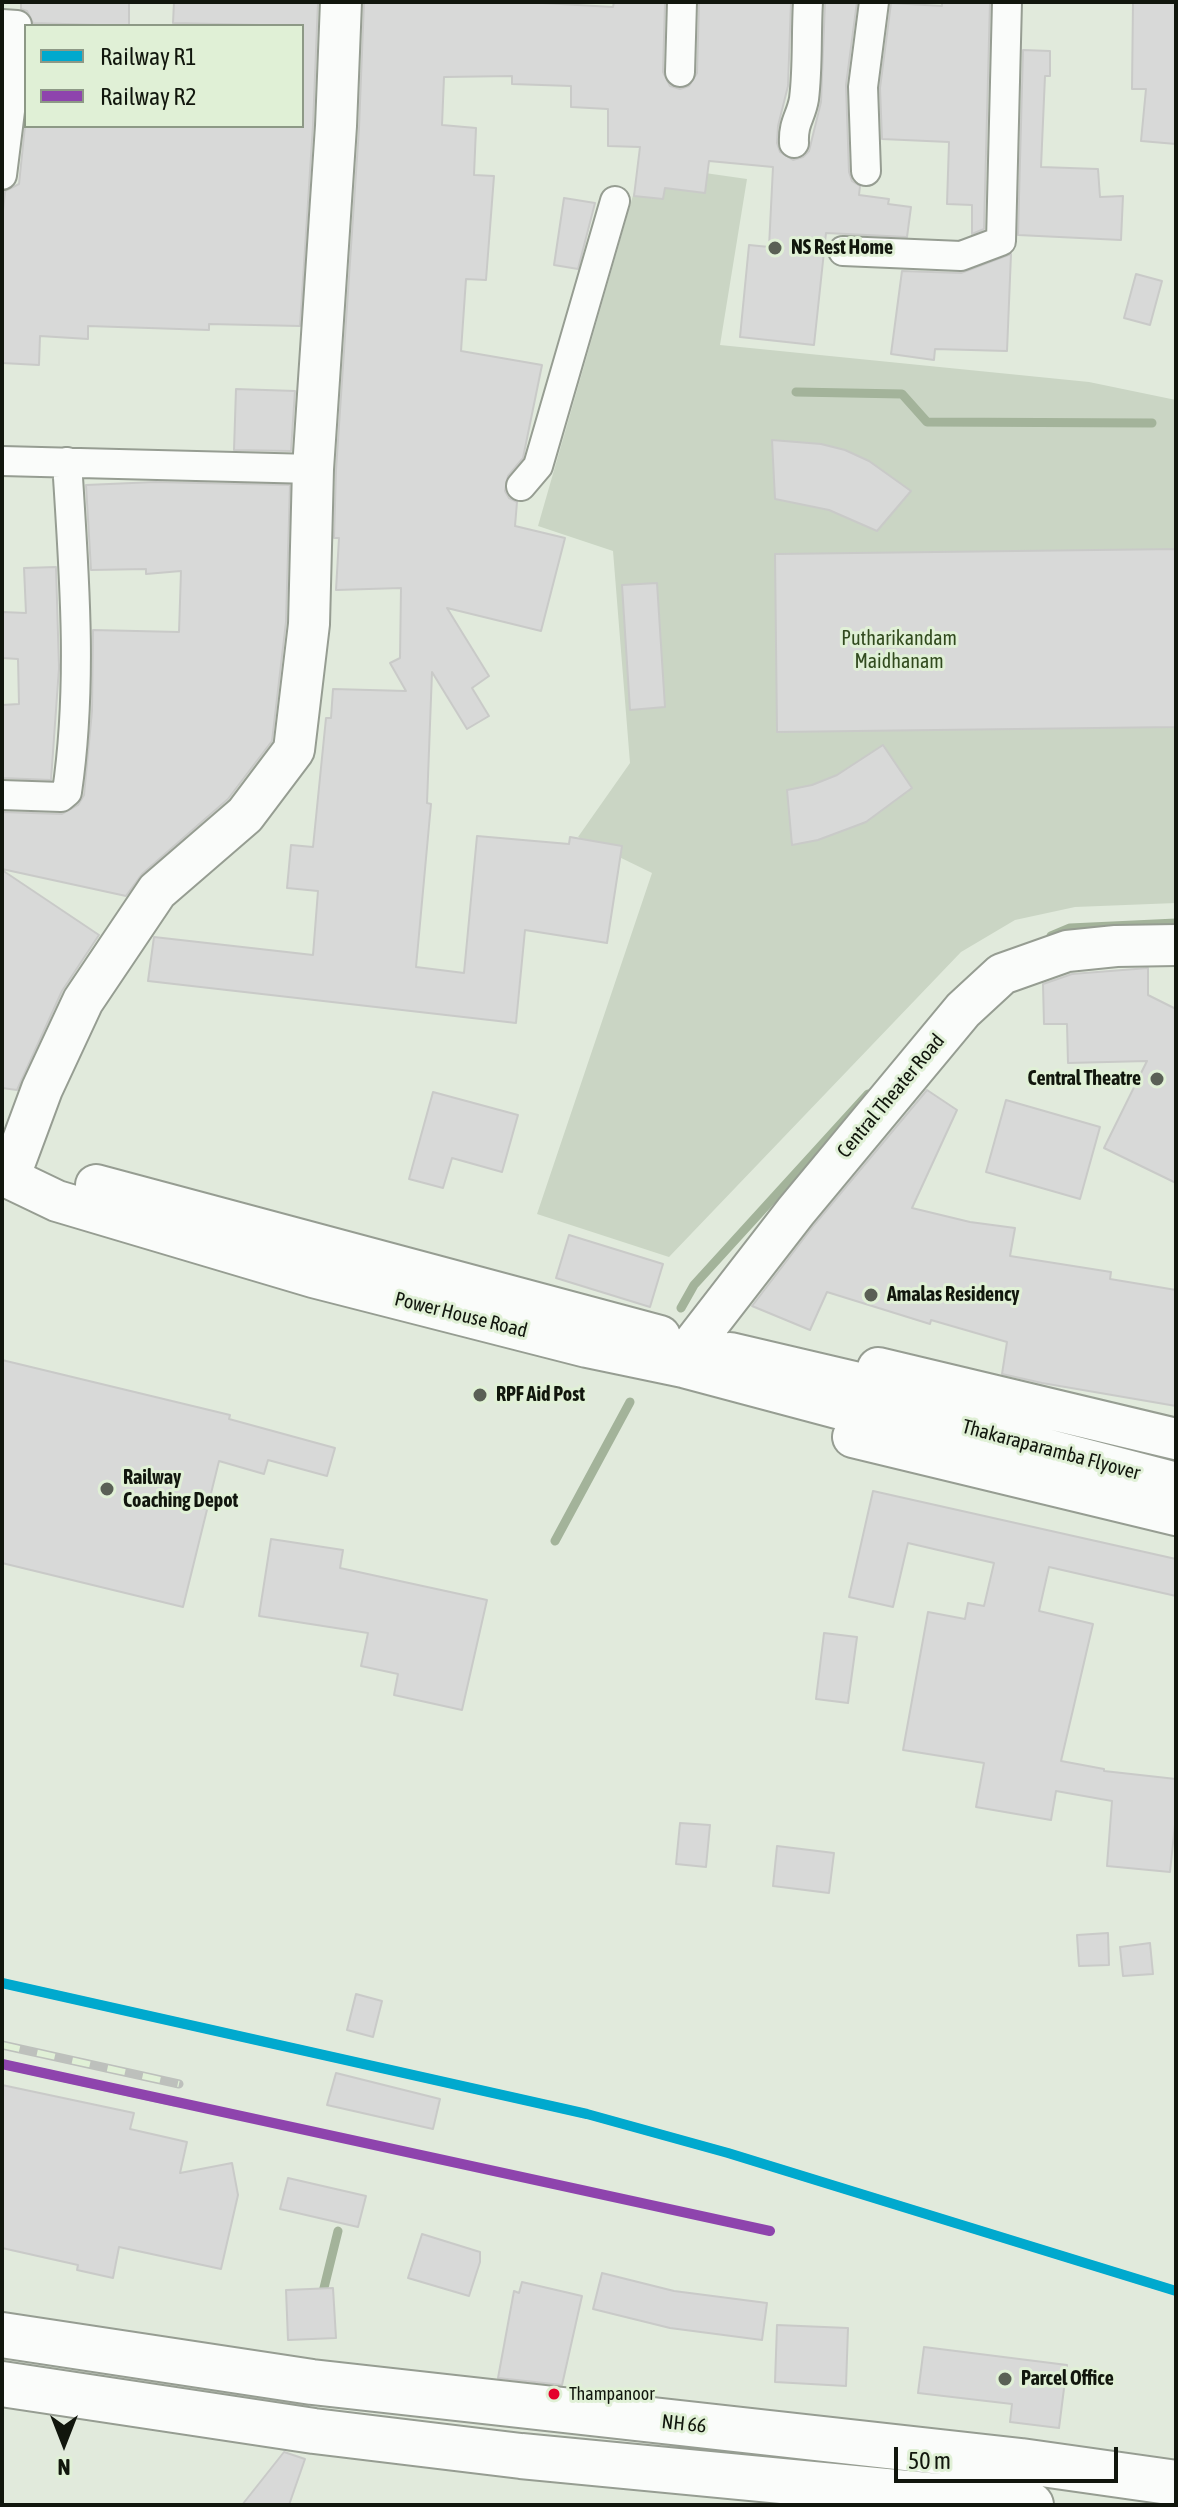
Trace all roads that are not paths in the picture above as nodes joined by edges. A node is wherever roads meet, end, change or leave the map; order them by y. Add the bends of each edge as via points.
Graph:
1 (682, 2) edge
2 (808, 2) edge
3 (874, 2) edge
4 (1007, 2) edge
5 (341, 5) edge
6 (2, 24) edge
7 (680, 72) dead end
8 (794, 143) dead end
9 (866, 171) dead end
10 (2, 175) edge
11 (615, 201) dead end
12 (843, 251) dead end
13 (2, 461) edge
14 (67, 462) junction
15 (313, 469) junction
16 (521, 486) dead end
17 (2, 795) edge
18 (1176, 945) edge
19 (6, 1177) edge
20 (701, 1359) junction
21 (1176, 1439) edge
22 (1176, 1483) edge
23 (1176, 1515) edge
24 (2, 2335) edge
25 (82, 2347) junction
26 (2, 2384) edge
27 (73, 2396) junction
28 (1176, 2483) edge
29 (1018, 2496) edge

1 - 7 street
2 - 8 street via 804,103 793,126
3 - 9 street via 863,87
4 - 12 street via 1001,241 961,256
5 - 15 street
6 - 10 street via 17,25
11 - 16 street via 538,466
13 - 14 street
14 - 15 street
14 - 17 street via 77,603 67,792 61,797
15 - 19 street via 309,624 294,750 245,815 157,891 83,1001
18 - 20 street, Central Theater Road via 1067,951 1002,974 963,1010 777,1234
19 - 20 street via 63,1176
20 - 21 street via 777,1349
20 - 22 street, Thakaraparamba Flyover via 897,1424 926,1418
20 - 23 street via 778,1418
24 - 25 main road, NH 66
25 - 27 main road
25 - 29 main road, NH 66
26 - 27 main road, NH 66
27 - 29 main road, NH 66 via 521,2456
28 - 29 main road, NH 66

